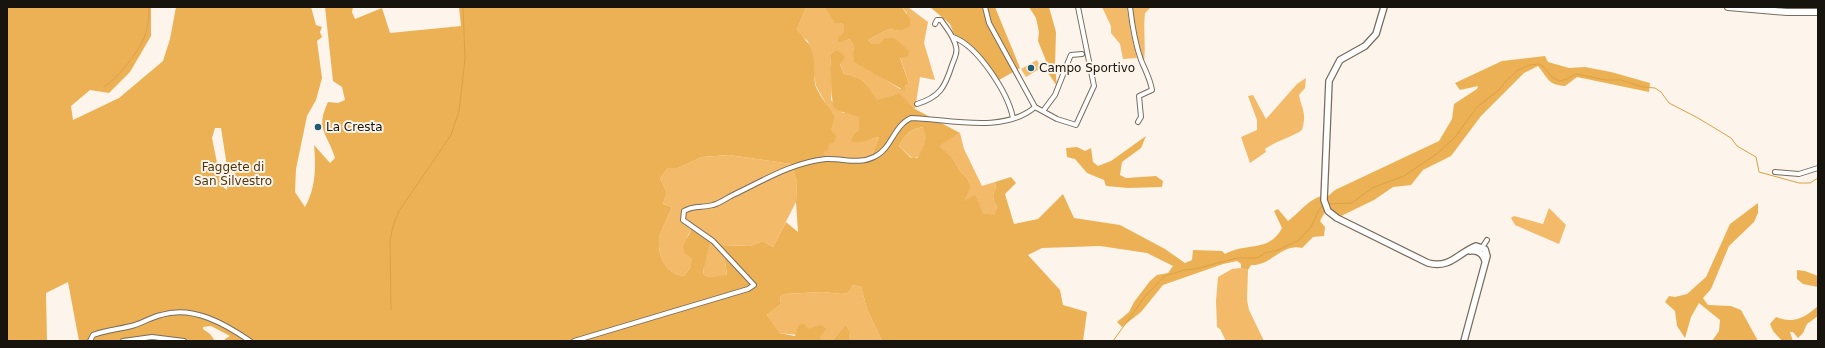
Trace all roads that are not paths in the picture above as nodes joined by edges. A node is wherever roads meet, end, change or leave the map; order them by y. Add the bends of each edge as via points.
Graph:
1 (985, 7) edge
2 (1078, 7) edge
3 (1130, 7) edge
4 (1384, 7) edge
5 (1728, 7) edge
6 (1818, 12) edge
7 (935, 24) dead end
8 (953, 37) junction
9 (1082, 54) dead end
10 (917, 104) dead end
11 (1035, 107) junction
12 (1043, 111) junction
13 (1013, 118) junction
14 (1138, 122) dead end
15 (1818, 168) edge
16 (1775, 172) dead end
17 (1487, 240) dead end
18 (1481, 250) junction
19 (90, 341) edge
20 (123, 341) edge
21 (184, 341) edge
22 (250, 341) edge
23 (574, 341) edge
24 (1464, 341) edge

1 - 11 street via 989,23
2 - 12 street via 1094,86 1076,125
3 - 14 street via 1137,46 1152,90 1139,96 1141,117
4 - 18 main road via 1376,34 1365,46 1340,60 1329,81 1324,200 1328,211 1337,218 1428,263 1440,265 1450,262 1476,246
5 - 6 highway
7 - 8 street via 937,20 941,20
8 - 10 street via 957,52 946,84 936,96
8 - 13 street via 972,47 980,57 1004,93
9 - 12 street via 1071,55 1055,95
11 - 12 street
11 - 13 street via 1024,115
13 - 23 street via 984,123 911,118 904,121 888,146 875,157 853,162 826,159 794,166 714,205 689,208 684,211 683,220 713,241 754,285 748,289
15 - 16 street via 1799,174
17 - 18 street
18 - 24 main road via 1486,252 1485,262
19 - 22 street via 93,335 130,326 162,314 178,312 212,318
20 - 21 street via 152,337

